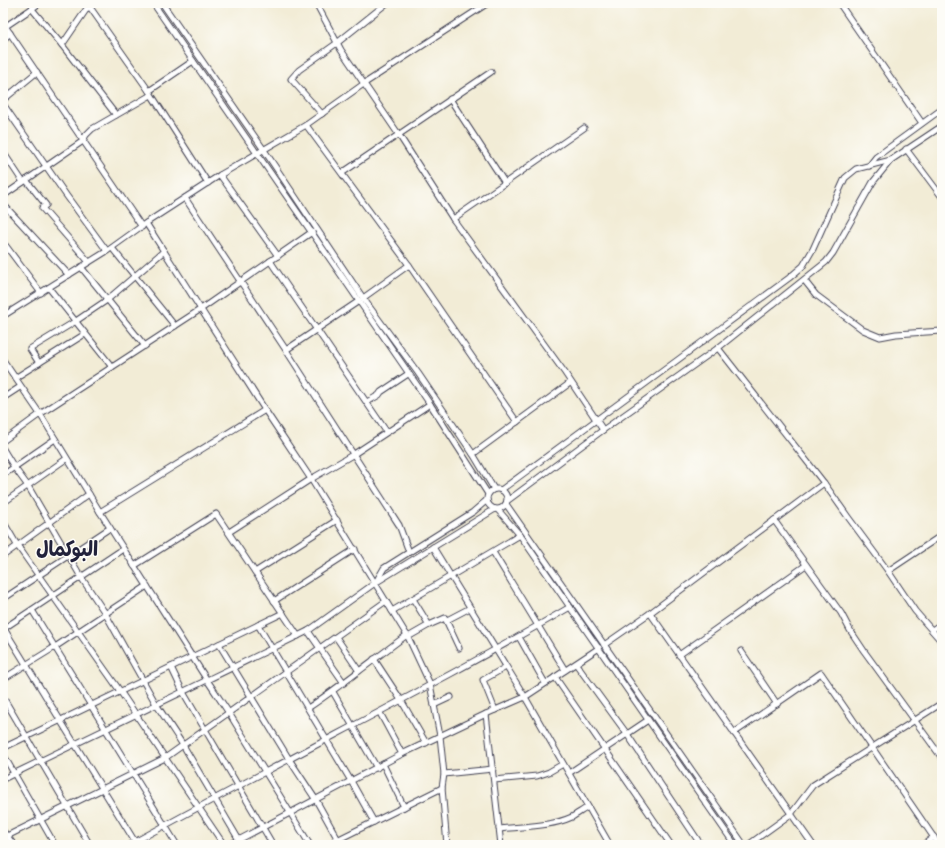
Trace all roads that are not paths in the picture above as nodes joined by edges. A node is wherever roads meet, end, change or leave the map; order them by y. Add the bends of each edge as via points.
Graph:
1 (40, 3) edge
2 (153, 3) edge
3 (162, 3) edge
4 (316, 3) edge
5 (387, 3) edge
6 (488, 3) edge
7 (839, 3) edge
8 (89, 4) edge
9 (32, 9) junction
10 (4, 25) edge
11 (10, 33) junction
12 (3, 40) edge
13 (337, 42) junction
14 (62, 44) junction
15 (193, 60) junction
16 (37, 72) junction
17 (491, 72) dead end
18 (365, 83) junction
19 (150, 93) junction
20 (450, 99) junction
21 (3, 100) edge
22 (3, 104) edge
23 (942, 109) edge
24 (322, 114) junction
25 (116, 115) junction
26 (922, 123) junction
27 (306, 125) junction
28 (942, 126) edge
29 (584, 128) dead end
30 (399, 134) junction
31 (83, 141) junction
32 (906, 149) junction
33 (264, 150) junction
34 (3, 152) edge
35 (257, 154) junction
36 (891, 160) junction
37 (46, 166) junction
38 (869, 166) junction
39 (342, 173) junction
40 (220, 175) junction
41 (24, 181) junction
42 (505, 182) junction
43 (208, 183) junction
44 (3, 196) edge
45 (942, 197) edge
46 (185, 198) junction
47 (3, 204) edge
48 (453, 219) junction
49 (144, 225) junction
50 (312, 232) junction
51 (3, 247) edge
52 (112, 248) junction
53 (107, 251) junction
54 (164, 251) junction
55 (278, 256) junction
56 (270, 261) junction
57 (89, 262) junction
58 (409, 265) junction
59 (81, 267) junction
60 (69, 275) junction
61 (134, 276) junction
62 (804, 280) junction
63 (240, 282) junction
64 (49, 288) junction
65 (41, 293) junction
66 (361, 299) junction
67 (107, 300) junction
68 (201, 309) junction
69 (3, 316) edge
70 (76, 321) junction
71 (175, 326) junction
72 (317, 330) junction
73 (942, 331) edge
74 (85, 334) junction
75 (145, 346) junction
76 (718, 348) junction
77 (286, 350) junction
78 (4, 362) edge
79 (39, 363) junction
80 (112, 367) junction
81 (408, 374) junction
82 (15, 378) junction
83 (570, 383) junction
84 (20, 387) junction
85 (3, 398) edge
86 (367, 402) junction
87 (430, 404) junction
88 (265, 410) junction
89 (40, 414) junction
90 (597, 420) junction
91 (517, 422) junction
92 (603, 430) junction
93 (386, 432) junction
94 (55, 439) junction
95 (3, 441) edge
96 (3, 449) edge
97 (354, 454) junction
98 (472, 454) junction
99 (66, 459) junction
100 (14, 467) junction
101 (3, 474) edge
102 (311, 479) junction
103 (824, 483) junction
104 (28, 486) junction
105 (494, 490) junction
106 (501, 490) junction
107 (89, 494) junction
108 (488, 494) junction
109 (487, 500) junction
110 (507, 502) junction
111 (3, 503) edge
112 (497, 509) junction
113 (100, 512) junction
114 (337, 520) junction
115 (774, 520) junction
116 (3, 521) edge
117 (50, 522) junction
118 (110, 528) junction
119 (229, 532) junction
120 (520, 535) junction
121 (942, 535) edge
122 (17, 545) junction
123 (434, 547) junction
124 (123, 549) junction
125 (355, 549) junction
126 (409, 552) junction
127 (493, 552) junction
128 (69, 555) junction
129 (3, 556) edge
130 (134, 566) junction
131 (806, 566) junction
132 (888, 571) junction
133 (255, 572) junction
134 (38, 575) junction
135 (451, 576) junction
136 (81, 577) junction
137 (375, 583) junction
138 (147, 586) junction
139 (53, 596) junction
140 (3, 599) edge
141 (413, 599) junction
142 (274, 600) junction
143 (386, 601) junction
144 (570, 607) junction
145 (470, 608) junction
146 (32, 610) junction
147 (392, 611) junction
148 (105, 613) junction
149 (283, 613) junction
150 (650, 613) junction
151 (447, 620) junction
152 (942, 623) edge
153 (258, 625) junction
154 (429, 625) junction
155 (538, 626) junction
156 (3, 628) edge
157 (932, 630) junction
158 (78, 631) junction
159 (308, 631) junction
160 (298, 636) junction
161 (408, 636) junction
162 (336, 637) junction
163 (519, 637) junction
164 (942, 642) edge
165 (219, 644) junction
166 (604, 645) junction
167 (55, 647) junction
168 (273, 648) junction
169 (319, 648) junction
170 (459, 648) dead end
171 (599, 648) junction
172 (496, 649) junction
173 (741, 651) dead end
174 (679, 654) junction
175 (192, 657) junction
176 (374, 659) junction
177 (576, 664) junction
178 (26, 665) junction
179 (171, 667) junction
180 (233, 667) junction
181 (506, 668) junction
182 (565, 670) junction
183 (359, 671) junction
184 (287, 672) junction
185 (555, 677) junction
186 (3, 680) edge
187 (143, 680) junction
188 (207, 680) junction
189 (344, 683) junction
190 (545, 683) junction
191 (430, 684) junction
192 (120, 691) junction
193 (183, 692) junction
194 (333, 692) junction
195 (3, 697) edge
196 (251, 697) junction
197 (451, 697) dead end
198 (525, 698) junction
199 (401, 700) junction
200 (942, 703) edge
201 (156, 704) junction
202 (777, 704) junction
203 (434, 705) junction
204 (90, 706) junction
205 (308, 708) junction
206 (495, 710) junction
207 (229, 712) junction
208 (380, 713) junction
209 (486, 714) junction
210 (136, 715) junction
211 (60, 720) junction
212 (648, 720) junction
213 (916, 720) junction
214 (354, 726) junction
215 (105, 729) junction
216 (205, 729) junction
217 (627, 734) junction
218 (734, 734) junction
219 (440, 736) junction
220 (26, 737) junction
221 (326, 740) junction
222 (426, 743) junction
223 (74, 744) junction
224 (183, 745) junction
225 (3, 748) edge
226 (872, 748) junction
227 (605, 750) junction
228 (3, 754) edge
229 (402, 754) junction
230 (165, 758) junction
231 (942, 758) edge
232 (289, 759) junction
233 (40, 761) junction
234 (384, 764) junction
235 (563, 764) junction
236 (377, 768) junction
237 (493, 769) junction
238 (266, 771) junction
239 (569, 773) junction
240 (14, 774) junction
241 (444, 774) junction
242 (133, 775) junction
243 (3, 779) edge
244 (494, 780) junction
245 (351, 781) junction
246 (239, 786) junction
247 (442, 788) junction
248 (102, 790) junction
249 (215, 799) junction
250 (316, 800) junction
251 (67, 807) junction
252 (404, 807) junction
253 (588, 807) junction
254 (199, 808) junction
255 (290, 813) junction
256 (791, 814) junction
257 (40, 820) junction
258 (374, 822) junction
259 (164, 826) junction
260 (262, 827) junction
261 (499, 829) junction
262 (3, 831) edge
263 (7, 836) junction
264 (934, 837) junction
265 (338, 839) junction
266 (136, 843) edge
267 (240, 843) edge
268 (447, 844) edge
269 (14, 845) edge
270 (55, 845) edge
271 (90, 845) edge
272 (129, 845) edge
273 (177, 845) edge
274 (224, 845) edge
275 (228, 845) edge
276 (273, 845) edge
277 (310, 845) edge
278 (327, 845) edge
279 (341, 845) edge
280 (442, 845) edge
281 (501, 845) edge
282 (610, 845) edge
283 (671, 845) edge
284 (701, 845) edge
285 (735, 845) edge
286 (744, 845) edge
287 (748, 845) edge
288 (813, 845) edge
289 (923, 845) edge
290 (939, 845) edge

1 - 9 street
2 - 15 street
3 - 33 street
4 - 13 street
5 - 13 street
6 - 18 street
7 - 26 street
8 - 14 street
8 - 19 street
9 - 10 street
9 - 14 street
10 - 11 street
11 - 12 street
11 - 16 street
13 - 18 street
13 - 24 street via 291,79
14 - 25 street
15 - 19 street
15 - 35 street
16 - 21 street
16 - 31 street
17 - 20 street
18 - 24 street
18 - 30 street
19 - 25 street
19 - 43 street
20 - 30 street
20 - 42 street
22 - 37 street
23 - 26 street
24 - 27 street
25 - 31 street via 92,129
26 - 38 street via 876,156
27 - 33 street
27 - 39 street
28 - 32 street
29 - 42 street
30 - 39 street
30 - 48 street
31 - 37 street
31 - 49 street
32 - 36 street
32 - 45 street
33 - 35 street
33 - 66 street
34 - 41 street
35 - 40 street
35 - 50 street
36 - 38 street
36 - 62 street via 873,182 833,253
37 - 41 street
37 - 53 street
38 - 90 street via 856,169 845,178 813,249 802,266
39 - 58 street
40 - 43 street
40 - 55 street
41 - 44 street
41 - 57 street via 46,205 42,208
42 - 48 street
43 - 46 street
46 - 49 street
46 - 63 street
47 - 60 street
48 - 83 street
49 - 52 street
49 - 54 street
50 - 55 street
50 - 66 street
51 - 65 street via 6,246
52 - 53 street
52 - 61 street
53 - 57 street
54 - 61 street
54 - 68 street
55 - 56 street
56 - 63 street
56 - 72 street
57 - 59 street
58 - 66 street
58 - 91 street
59 - 60 street
59 - 67 street
60 - 64 street
61 - 67 street
61 - 71 street
62 - 73 street via 816,295 870,334 880,337
62 - 76 street
63 - 68 street
63 - 77 street
64 - 65 street
64 - 70 street
65 - 69 street
66 - 72 street
66 - 81 street
66 - 98 street via 418,373
67 - 70 street
67 - 75 street
68 - 71 street
68 - 88 street
70 - 74 street
70 - 79 street via 30,348
71 - 75 street
72 - 77 street
72 - 86 street
74 - 79 street
74 - 80 street
75 - 80 street
76 - 92 street
76 - 103 street
77 - 97 street
78 - 82 street
79 - 82 street
80 - 89 street
81 - 86 street
81 - 87 street
82 - 84 street
83 - 90 street
83 - 91 street
84 - 85 street
84 - 89 street
86 - 93 street
87 - 93 street
87 - 108 street
88 - 102 street
88 - 113 street
89 - 94 street
89 - 95 street
90 - 92 street
90 - 106 street
91 - 98 street
92 - 110 street
93 - 97 street
94 - 99 street
94 - 100 street
96 - 100 street
97 - 102 street
97 - 126 street via 399,525
98 - 105 street
99 - 104 street
99 - 107 street
100 - 101 street
100 - 104 street
102 - 114 street
102 - 119 street
103 - 115 street
103 - 132 street
104 - 111 street
104 - 117 street
105 - 106 street
105 - 108 street
106 - 110 street via 506,494
107 - 113 street
107 - 117 street
108 - 109 street
109 - 112 street via 490,506
109 - 126 street via 473,512
110 - 112 street via 504,507
110 - 166 street
112 - 120 street
112 - 123 street
113 - 118 street
114 - 125 street
114 - 133 street
115 - 131 street
115 - 150 street
116 - 122 street
117 - 122 street
117 - 128 street
118 - 124 street
118 - 128 street
119 - 130 street via 216,514
119 - 133 street
120 - 127 street
120 - 144 street
121 - 132 street
122 - 129 street
122 - 134 street
123 - 135 street
123 - 137 street
124 - 130 street
124 - 136 street
125 - 137 street
125 - 142 street
126 - 137 street via 384,568
127 - 135 street
127 - 155 street
128 - 134 street
128 - 136 street
130 - 138 street
131 - 174 street
131 - 213 street via 841,613 864,651
132 - 157 street via 915,611
133 - 142 street
134 - 139 street
134 - 140 street
135 - 141 street
135 - 145 street
136 - 139 street
136 - 148 street
137 - 143 street
137 - 159 street
138 - 148 street
138 - 175 street
139 - 146 street
139 - 158 street
141 - 147 street
141 - 154 street
142 - 149 street
143 - 147 street
143 - 162 street
144 - 155 street
144 - 171 street
145 - 151 street
145 - 172 street
146 - 156 street
146 - 167 street
147 - 161 street
148 - 158 street
148 - 187 street
149 - 153 street
149 - 160 street
150 - 166 street
150 - 174 street
151 - 154 street via 445,618
151 - 170 street
152 - 157 street
153 - 165 street
153 - 168 street
154 - 161 street
155 - 163 street
155 - 182 street
156 - 178 street
157 - 164 street
158 - 167 street
158 - 192 street
159 - 160 street
159 - 169 street
160 - 168 street
161 - 176 street
161 - 191 street
162 - 169 street
162 - 183 street
163 - 172 street
163 - 190 street
165 - 175 street
165 - 180 street
166 - 286 street
167 - 178 street
167 - 204 street
168 - 180 street
168 - 184 street
169 - 184 street
169 - 189 street
171 - 177 street
171 - 212 street
172 - 181 street
172 - 191 street
173 - 202 street
174 - 218 street
175 - 179 street
175 - 188 street
176 - 183 street
176 - 199 street
177 - 182 street
177 - 217 street
178 - 186 street
178 - 211 street
179 - 187 street
179 - 193 street
180 - 188 street
180 - 196 street
181 - 198 street
181 - 206 street via 483,680
182 - 185 street
183 - 189 street
184 - 196 street
184 - 205 street
185 - 190 street
185 - 227 street
187 - 192 street
187 - 201 street
188 - 193 street
188 - 207 street
189 - 194 street
190 - 198 street
191 - 199 street
191 - 203 street
192 - 204 street
192 - 210 street
193 - 201 street
193 - 216 street
194 - 205 street
194 - 214 street
195 - 220 street
196 - 207 street
196 - 232 street
197 - 203 street
198 - 206 street
198 - 235 street
199 - 208 street
199 - 222 street
200 - 213 street
201 - 210 street
201 - 224 street
202 - 218 street
202 - 226 street via 821,673
203 - 219 street
204 - 211 street
204 - 215 street
205 - 221 street
206 - 209 street
207 - 216 street
207 - 238 street
208 - 214 street
208 - 229 street
209 - 219 street
209 - 237 street
210 - 215 street
210 - 230 street
211 - 220 street
211 - 223 street
212 - 217 street
212 - 285 street
213 - 226 street
213 - 231 street
214 - 221 street
214 - 236 street
215 - 223 street
215 - 242 street
216 - 224 street
216 - 246 street
217 - 227 street
217 - 284 street
218 - 256 street
219 - 222 street
219 - 241 street
220 - 225 street
220 - 233 street
221 - 232 street
221 - 245 street
222 - 229 street
223 - 233 street
223 - 248 street
224 - 230 street
224 - 249 street
226 - 256 street via 813,785
226 - 264 street
227 - 239 street
227 - 283 street
228 - 240 street
229 - 234 street
230 - 242 street
230 - 254 street
232 - 238 street
232 - 250 street
233 - 240 street
233 - 251 street
234 - 236 street
234 - 252 street
235 - 239 street
235 - 244 street via 537,776
236 - 245 street
237 - 241 street
237 - 244 street
238 - 246 street
238 - 255 street
239 - 253 street
240 - 243 street
240 - 257 street
241 - 247 street
242 - 248 street
242 - 259 street
244 - 261 street
245 - 250 street
245 - 258 street
246 - 249 street
246 - 260 street
247 - 252 street
247 - 268 street
248 - 251 street
248 - 266 street
249 - 254 street
249 - 267 street
250 - 255 street
250 - 265 street
251 - 257 street
251 - 271 street
252 - 258 street
253 - 261 street via 559,822
253 - 282 street
254 - 259 street
254 - 274 street
255 - 260 street
255 - 277 street
256 - 287 street
256 - 288 street
257 - 263 street
257 - 270 street
258 - 265 street
259 - 266 street
259 - 273 street
260 - 267 street
260 - 276 street
261 - 281 street
262 - 263 street
263 - 269 street
264 - 289 street
264 - 290 street
265 - 278 street
265 - 279 street
266 - 272 street
267 - 275 street
268 - 280 street

